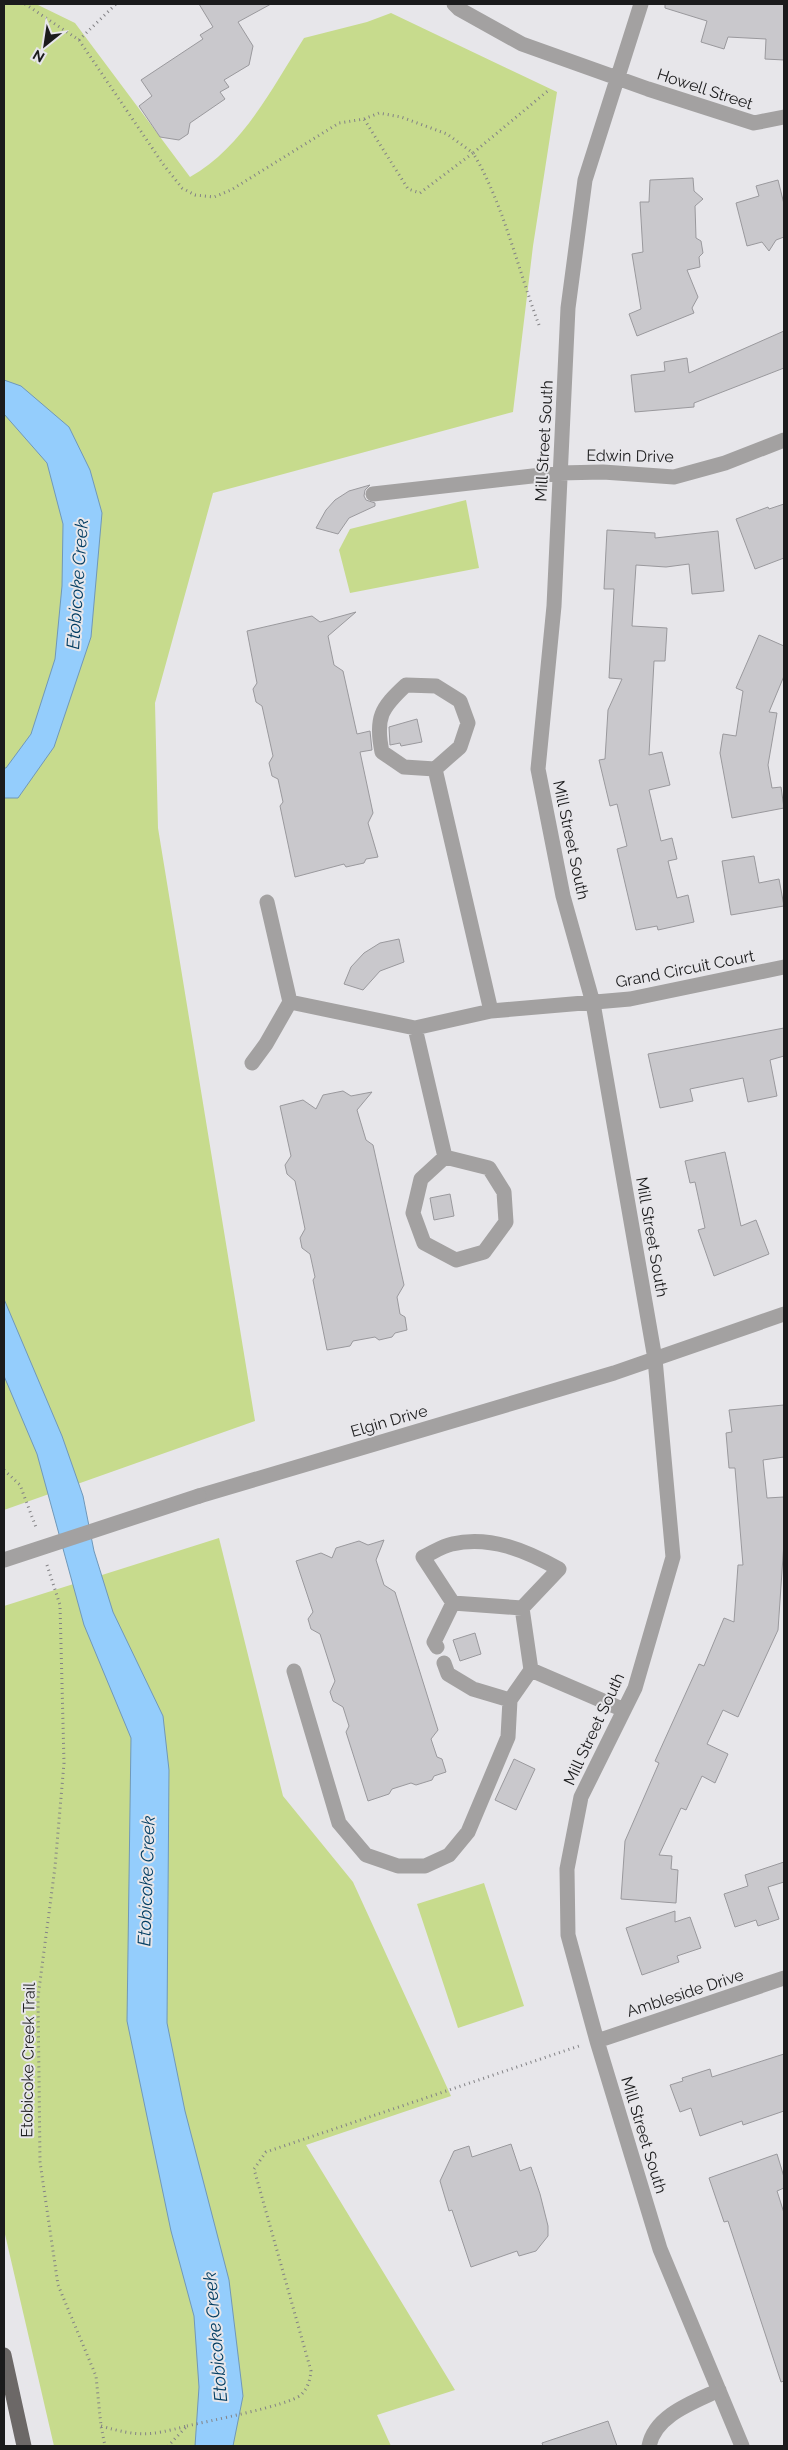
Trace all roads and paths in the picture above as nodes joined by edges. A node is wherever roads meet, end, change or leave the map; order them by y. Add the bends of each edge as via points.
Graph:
1 (25, 4) edge
2 (116, 4) edge
3 (454, 4) edge
4 (641, 4) edge
5 (79, 40) junction
6 (617, 78) junction
7 (550, 89) dead end
8 (784, 117) edge
9 (364, 119) junction
10 (473, 153) junction
11 (539, 325) dead end
12 (784, 440) edge
13 (559, 473) junction
14 (373, 494) dead end
15 (435, 769) junction
16 (266, 902) dead end
17 (784, 967) edge
18 (290, 1002) junction
19 (593, 1003) junction
20 (491, 1011) junction
21 (415, 1028) junction
22 (252, 1063) dead end
23 (445, 1157) junction
24 (784, 1314) edge
25 (655, 1359) junction
26 (4, 1560) edge
27 (453, 1603) junction
28 (60, 1605) dead end
29 (522, 1608) junction
30 (437, 1647) dead end
31 (444, 1663) dead end
32 (531, 1670) junction
33 (294, 1671) dead end
34 (510, 1700) junction
35 (624, 1710) junction
36 (784, 1978) edge
37 (596, 2040) junction
38 (4, 2356) edge
39 (718, 2390) junction
40 (101, 2426) junction
41 (187, 2426) junction
42 (24, 2446) edge
43 (105, 2446) edge
44 (168, 2446) edge
45 (649, 2446) edge
46 (742, 2446) edge

1 - 5 path
2 - 5 path
3 - 6 street, Howell Street via 522,44
4 - 6 street, Mill Street South
5 - 9 path via 163,164 182,188 195,195 214,197 231,190 339,123
6 - 8 street, Howell Street via 754,123
6 - 13 street, Mill Street South via 585,180 568,308
7 - 10 path
9 - 10 path via 379,113 401,116 447,134
9 - 10 path via 408,190 420,193
10 - 11 path via 488,178
12 - 13 street, Edwin Drive via 725,463 674,477 603,472
13 - 14 street, Edwin Drive
13 - 19 street, Mill Street South via 554,606 538,769 563,896
15 - 15 street via 460,747 468,723 460,701 436,686 406,685 386,703 378,729 382,752 404,767
15 - 20 street
16 - 18 street
17 - 19 street, Grand Circuit Court via 630,999
18 - 21 street
18 - 22 street
19 - 20 street, Grand Circuit Court
19 - 25 street, Mill Street South
20 - 21 street, Grand Circuit Court
21 - 23 street
23 - 23 street via 421,1180 413,1212 424,1243 456,1260 484,1252 506,1222 504,1192 488,1168
24 - 25 street, Elgin Drive
25 - 26 street, Elgin Drive, bridge via 199,1496
25 - 35 street, Mill Street South via 673,1557 635,1688
27 - 29 street
27 - 29 street via 423,1557 451,1544 485,1542 526,1551 559,1569
27 - 30 street via 434,1642
28 - 40 path, Etobicoke Creek Trail via 64,1763 55,1867 38,1997 40,2162 58,2285 96,2376
29 - 32 street
31 - 34 street via 448,1674 473,1689
32 - 34 street
32 - 35 street
33 - 34 street via 339,1823 366,1854 398,1866 425,1866 449,1855 468,1832 508,1737
35 - 37 street, Mill Street South via 581,1797 567,1869 568,1935
36 - 37 street, Ambleside Drive
37 - 39 street, Mill Street South via 660,2249
37 - 41 path via 266,2152 254,2169 311,2370 310,2380 300,2396 291,2400
38 - 42 main road
39 - 45 street via 669,2415 650,2439
39 - 46 street, Mill Street South
40 - 41 path via 133,2435 155,2434
40 - 43 path, Etobicoke Creek Trail
41 - 44 path

